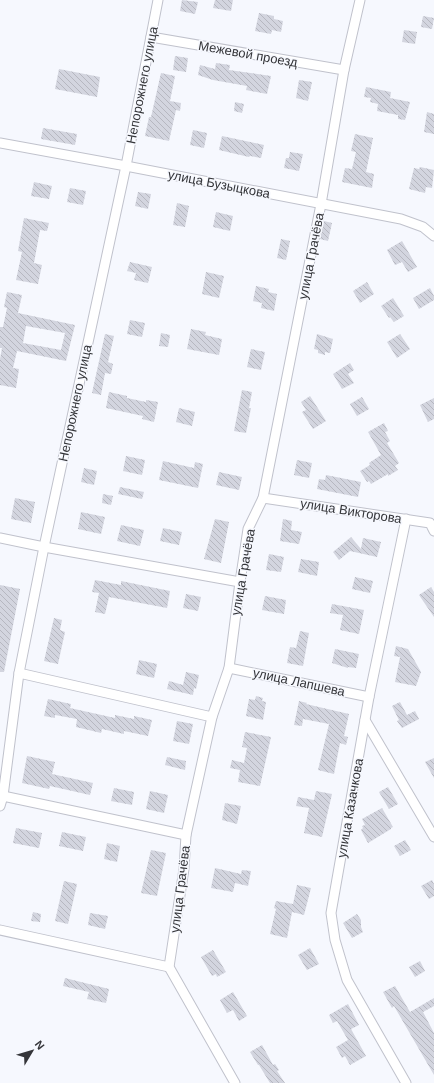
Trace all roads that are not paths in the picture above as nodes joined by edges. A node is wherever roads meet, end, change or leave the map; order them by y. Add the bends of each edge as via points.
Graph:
1 (158, 0) edge
2 (360, 0) edge
3 (151, 37) junction
4 (344, 70) junction
5 (0, 143) edge
6 (126, 166) junction
7 (321, 204) junction
8 (434, 236) edge
9 (263, 498) junction
10 (406, 519) junction
11 (434, 531) edge
12 (0, 538) edge
13 (44, 547) junction
14 (240, 582) junction
15 (229, 668) junction
16 (19, 673) junction
17 (370, 697) junction
18 (212, 717) junction
19 (365, 720) junction
20 (4, 796) junction
21 (0, 806) edge
22 (186, 835) junction
23 (434, 837) edge
24 (0, 930) edge
25 (169, 967) junction
26 (235, 1083) edge
27 (406, 1083) edge

1 - 3 street, Непорожнего улица
2 - 4 street, улица Грачёва
3 - 4 street, Межевой проезд
3 - 6 street, Непорожнего улица
4 - 7 street, улица Грачёва
5 - 6 street, улица Бузыцкова
6 - 7 street, улица Бузыцкова
6 - 13 street, Непорожнего улица
7 - 8 street, улица Бузыцкова via 401,219 423,227
7 - 9 street, улица Грачёва
9 - 10 street, улица Викторова
9 - 14 street, улица Грачёва via 248,529
10 - 11 street, улица Викторова via 430,523
10 - 17 street, улица Казачкова
12 - 13 street
13 - 14 street
13 - 16 street, Непорожнего улица
14 - 15 street, улица Грачёва
15 - 17 street, улица Лапшева
15 - 18 street, улица Грачёва
16 - 18 street
16 - 20 street, Непорожнего улица
17 - 19 street, улица Казачкова
18 - 22 street, улица Грачёва
19 - 23 street
19 - 27 street, улица Казачкова via 331,913 335,940 347,980
20 - 21 street, Непорожнего улица
20 - 22 street
22 - 25 street, улица Грачёва via 184,869
24 - 25 street
25 - 26 street

